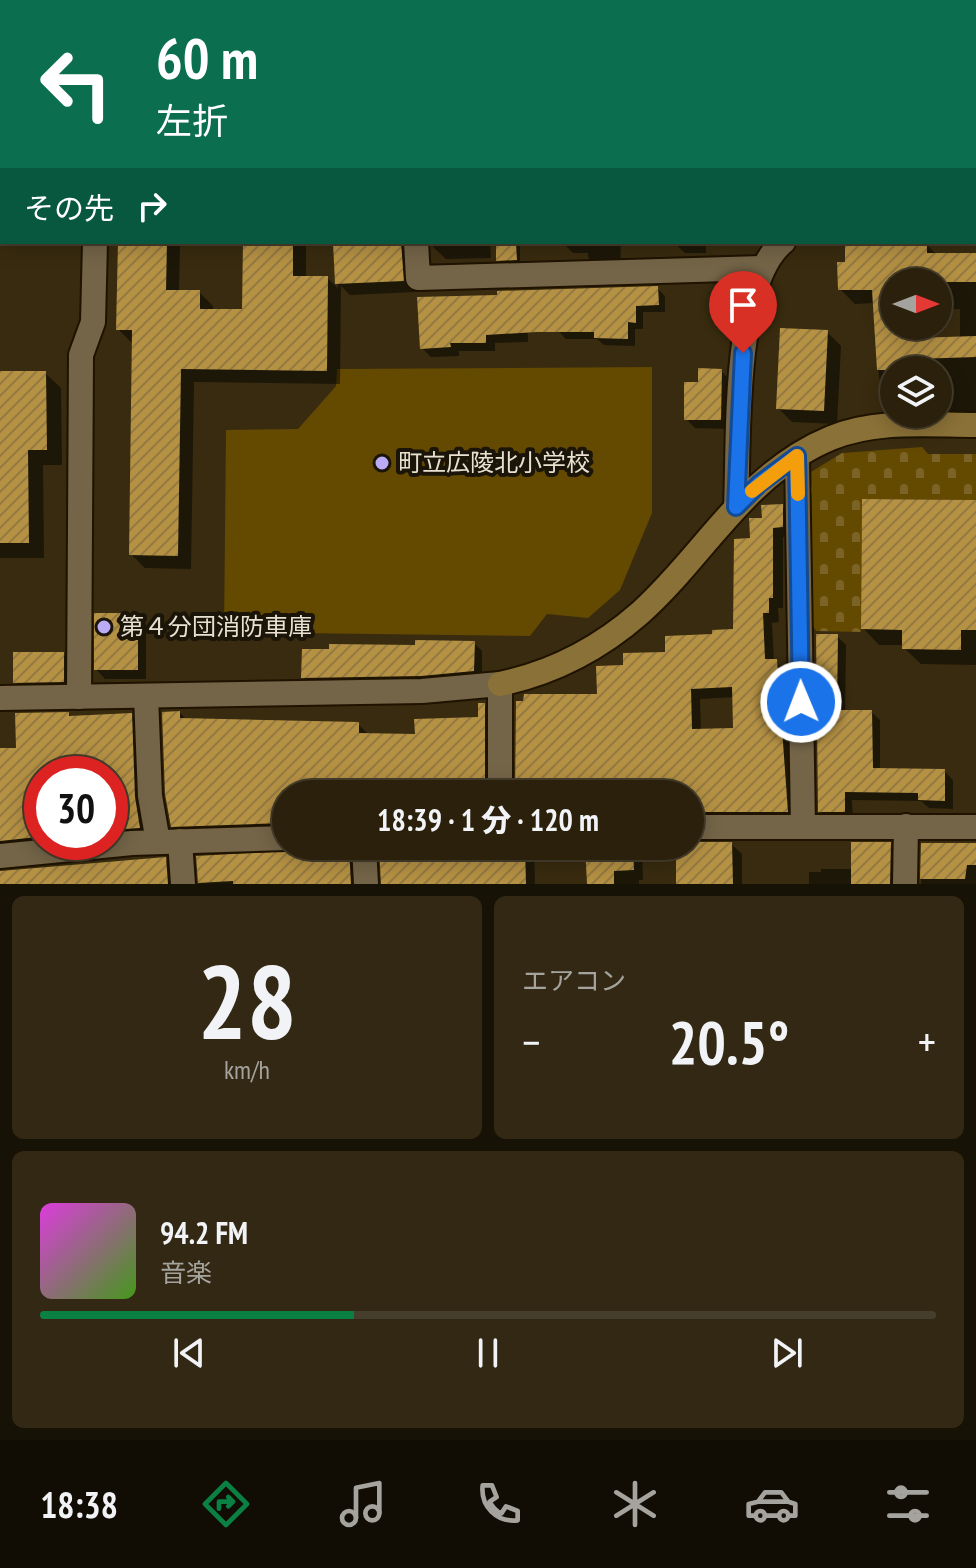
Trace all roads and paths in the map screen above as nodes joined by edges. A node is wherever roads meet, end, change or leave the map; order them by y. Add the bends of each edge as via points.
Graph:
1 (95, 244) edge
2 (416, 244) edge
3 (780, 244) edge
4 (762, 268) junction
5 (976, 425) edge
6 (797, 456) junction
7 (736, 507) junction
8 (500, 684) junction
9 (146, 696) junction
10 (79, 697) junction
11 (0, 698) edge
12 (500, 780) edge
13 (803, 826) junction
14 (906, 826) junction
15 (704, 827) edge
16 (976, 827) edge
17 (272, 838) edge
18 (169, 841) junction
19 (0, 856) edge
20 (365, 860) edge
21 (183, 884) edge
22 (366, 884) edge
23 (905, 884) edge

1 - 10 street via 93,322 81,355
2 - 4 street via 418,278
3 - 4 street
4 - 7 street via 746,322
5 - 6 street via 856,430
6 - 7 street
6 - 13 street
7 - 8 street via 641,612 610,637 551,669
8 - 9 street via 422,691
8 - 12 street
9 - 10 street
9 - 18 street via 150,796
10 - 11 street
13 - 14 street
13 - 15 street
14 - 16 street
14 - 23 street
17 - 18 street
18 - 19 street
18 - 21 street
20 - 22 street

